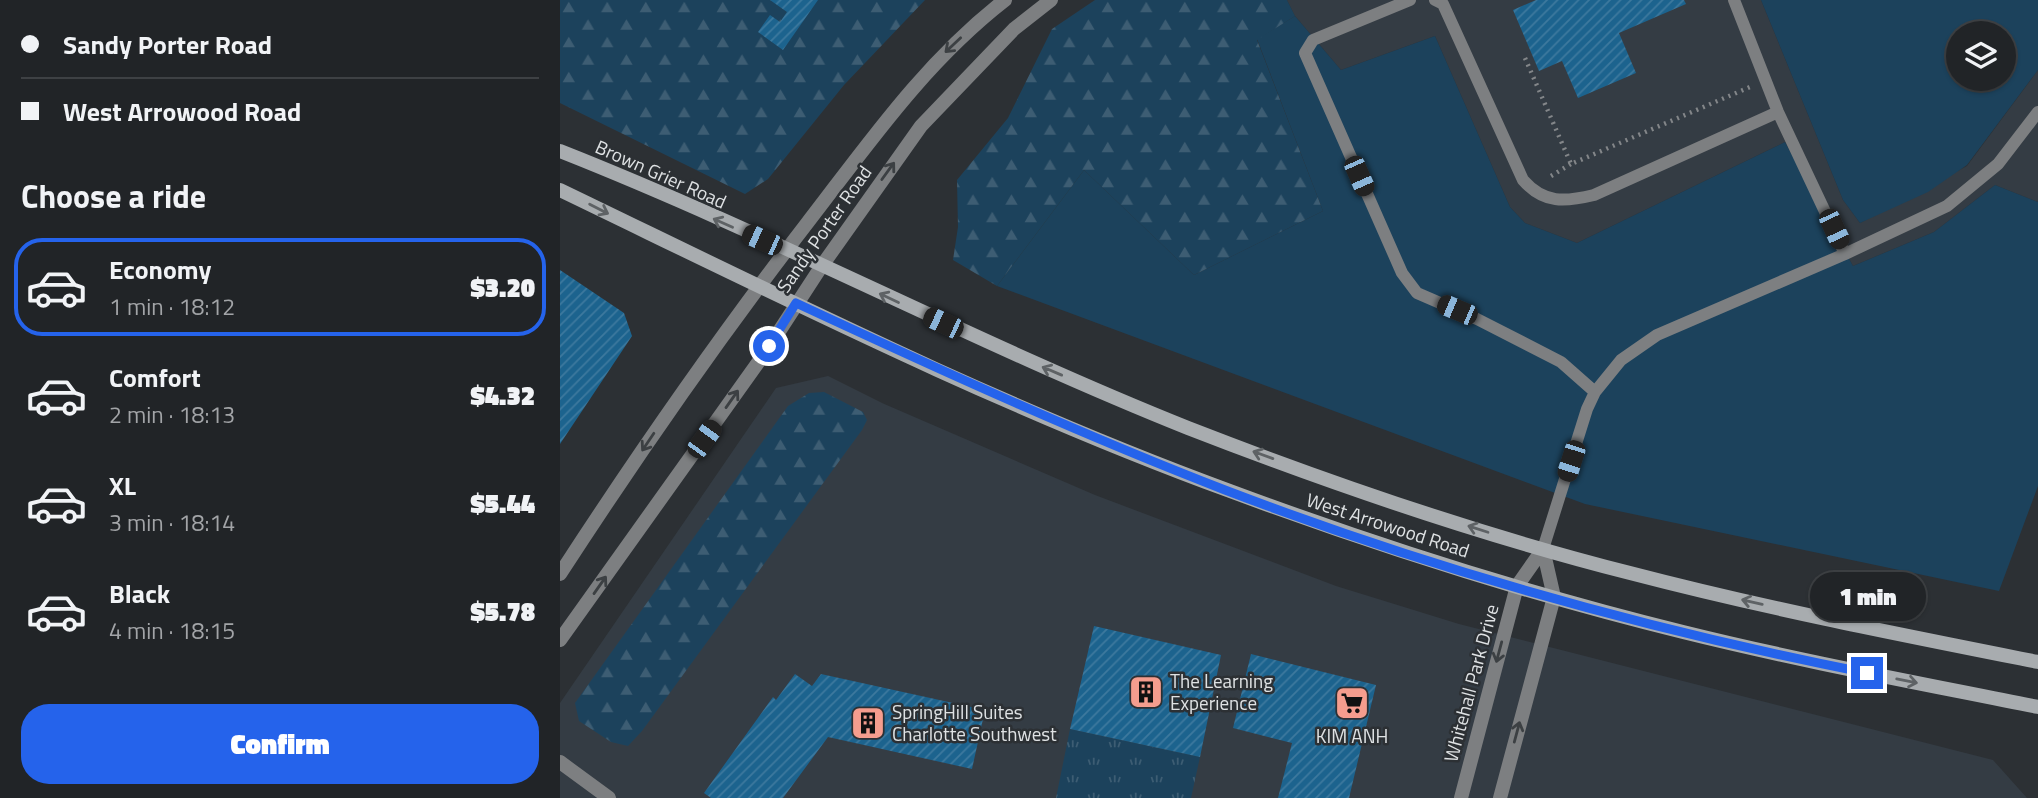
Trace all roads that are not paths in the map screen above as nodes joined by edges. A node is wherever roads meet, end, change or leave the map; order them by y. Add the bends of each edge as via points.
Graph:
1 (1005, 0) edge
2 (1051, 0) edge
3 (1410, 0) edge
4 (1435, 0) edge
5 (1734, 0) edge
6 (1778, 112) junction
7 (2038, 112) edge
8 (560, 151) edge
9 (560, 190) edge
10 (785, 250) junction
11 (1845, 254) junction
12 (821, 267) junction
13 (757, 285) junction
14 (796, 303) junction
15 (1595, 393) junction
16 (1543, 550) junction
17 (560, 574) edge
18 (1517, 586) junction
19 (1554, 597) junction
20 (560, 640) edge
21 (2038, 662) edge
22 (2038, 707) edge
23 (560, 762) edge
24 (609, 798) edge
25 (1461, 798) edge
26 (1500, 798) edge

1 -> 10 street, Sandy Porter Road via 911,88
12 -> 2 street, Sandy Porter Road via 921,126 1014,29
3 - 15 lane via 1313,40 1306,54 1402,273 1417,293 1561,362
4 - 6 lane via 1443,4 1523,180 1549,200 1563,202 1594,195
5 - 6 lane
6 - 11 lane
7 - 11 lane via 1998,164 1967,192 1928,216
10 -> 8 main road, Brown Grier Road
9 -> 13 main road
10 - 12 main road, West Arrowood Road
10 - 13 street, Sandy Porter Road
11 - 15 lane via 1657,335 1621,360
12 - 14 street, Sandy Porter Road
16 -> 12 main road, West Arrowood Road via 1191,429
13 - 14 main road, West Arrowood Road
13 -> 17 street, Sandy Porter Road
14 - 18 main road, West Arrowood Road via 955,377 1226,490
20 -> 14 street, Sandy Porter Road
15 - 16 lane
16 - 18 street, Whitehall Park Drive
16 - 19 street
21 -> 16 main road, West Arrowood Road via 1818,618
18 - 19 main road, West Arrowood Road
18 -> 25 street, Whitehall Park Drive
19 -> 22 main road, West Arrowood Road via 1815,663
26 -> 19 street
23 - 24 street

